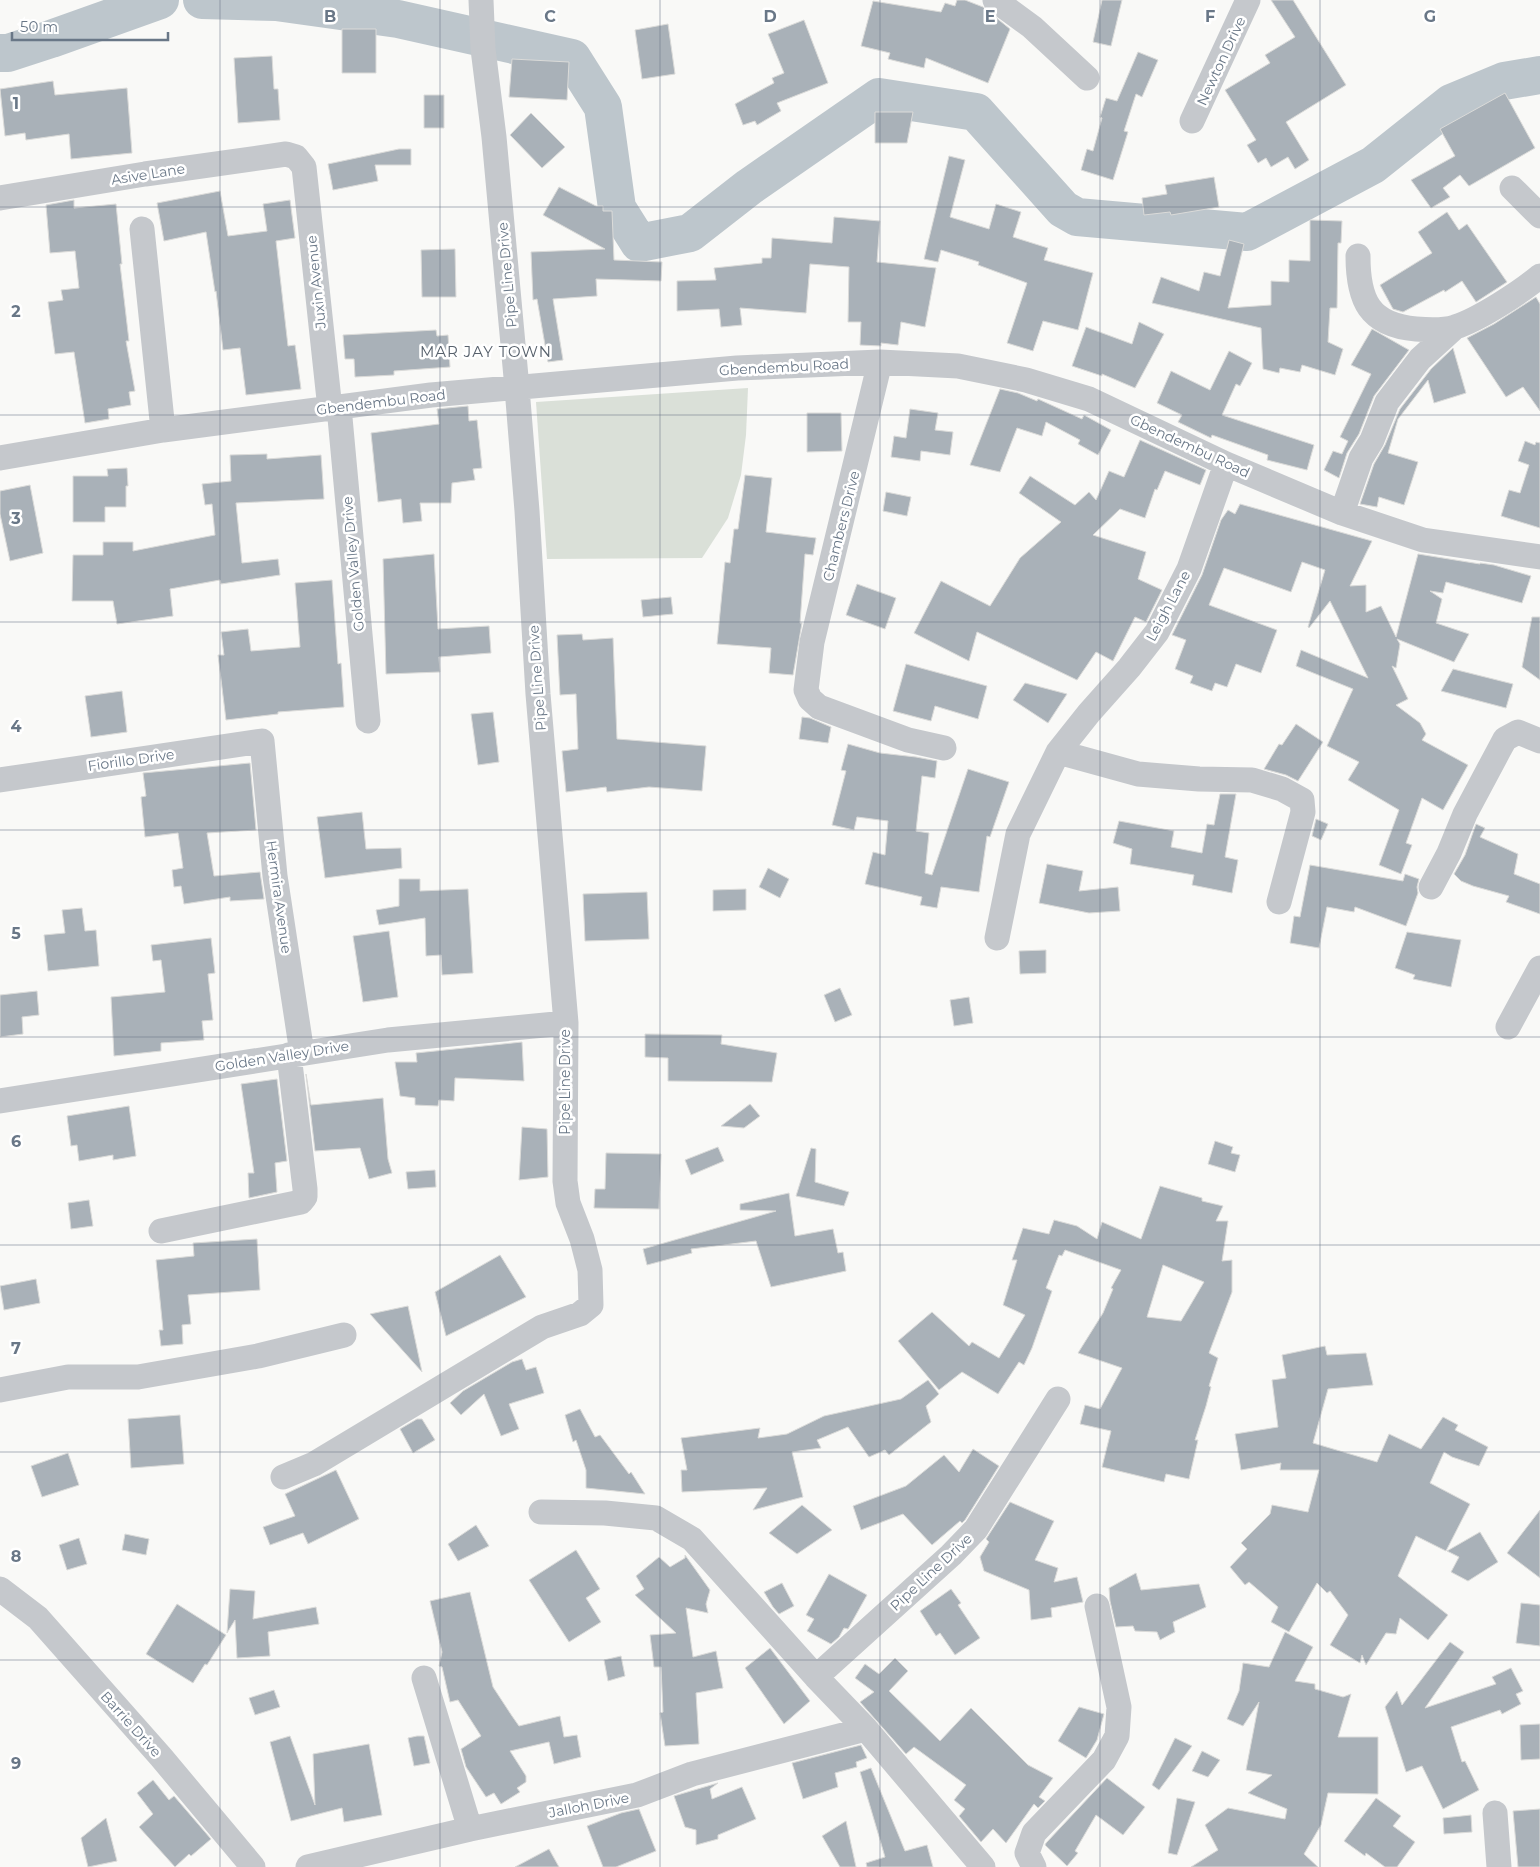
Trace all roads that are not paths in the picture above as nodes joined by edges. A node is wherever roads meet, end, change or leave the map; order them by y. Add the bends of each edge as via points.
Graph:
1 (481, 0) edge
2 (995, 0) edge
3 (1248, 0) edge
4 (1087, 78) dead end
5 (1192, 121) dead end
6 (296, 157) joint
7 (1512, 188) dead end
8 (0, 198) edge
9 (1540, 216) edge
10 (142, 229) dead end
11 (1358, 256) dead end
12 (1540, 276) edge
13 (1454, 328) junction
14 (880, 362) junction
15 (517, 388) junction
16 (334, 408) junction
17 (163, 430) junction
18 (0, 458) edge
19 (1226, 464) junction
20 (1342, 513) junction
21 (1540, 557) edge
22 (368, 721) dead end
23 (262, 741) joint
24 (1540, 741) edge
25 (944, 748) dead end
26 (1058, 752) junction
27 (0, 780) edge
28 (1431, 887) dead end
29 (1279, 902) dead end
30 (997, 938) dead end
31 (1540, 968) edge
32 (566, 1023) junction
33 (1508, 1027) dead end
34 (296, 1054) junction
35 (0, 1101) edge
36 (161, 1231) dead end
37 (344, 1335) dead end
38 (0, 1390) edge
39 (1058, 1399) dead end
40 (283, 1477) dead end
41 (541, 1512) dead end
42 (0, 1589) edge
43 (1097, 1606) dead end
44 (816, 1677) junction
45 (424, 1678) dead end
46 (866, 1729) junction
47 (1495, 1813) dead end
48 (470, 1829) junction
49 (253, 1867) edge
50 (308, 1867) edge
51 (983, 1867) edge
52 (1034, 1867) edge
53 (1499, 1867) edge

1 - 15 street, Pipe Line Drive
2 - 4 street via 1032,27
3 - 5 street, Newton Drive
6 - 8 street, Asive Lane via 286,154
6 - 16 street, Juxin Avenue via 304,166
7 - 9 street
10 - 17 street
11 - 13 street via 1361,293 1380,318 1398,328
12 - 13 street via 1484,313
13 - 20 street via 1420,359 1387,402 1361,458
14 - 15 street, Gbendembu Road via 737,368
14 - 19 street, Gbendembu Road via 958,366 1026,380 1088,399
14 - 25 street, Chambers Drive via 812,642 806,690 819,707 908,740
15 - 16 street, Gbendembu Road
15 - 32 street, Pipe Line Drive via 538,694
16 - 17 street, Gbendembu Road
16 - 22 street, Golden Valley Drive
17 - 18 street, Gbendembu Road
19 - 20 street, Gbendembu Road
19 - 26 street, Leigh Lane via 1189,569 1157,632
20 - 21 street, Gbendembu Road via 1423,540
23 - 27 street, Fiorillo Drive
23 - 34 street, Hermira Avenue
24 - 28 street via 1518,732 1505,739
26 - 29 street via 1138,774 1252,780 1282,789 1302,800 1304,812
26 - 30 street, Leigh Lane via 1018,834
31 - 33 street
32 - 34 street, Golden Valley Drive via 388,1040
32 - 40 street, Pipe Line Drive via 565,1180 568,1202 590,1270 591,1305 580,1314 542,1327 314,1464
34 - 35 street, Golden Valley Drive
34 - 36 street, Hermira Avenue via 305,1197 300,1202
37 - 38 street via 258,1356 138,1377 68,1377
39 - 44 street, Pipe Line Drive via 976,1529
41 - 44 street via 605,1512 656,1518 692,1540
42 - 49 street, Barrie Drive via 38,1618
43 - 52 street via 1119,1707 1117,1736 1104,1760 1034,1833 1027,1853
44 - 46 street
45 - 48 street
46 - 48 street, Jalloh Drive via 692,1774 637,1795
46 - 51 street
47 - 53 street
48 - 50 street, Jalloh Drive

